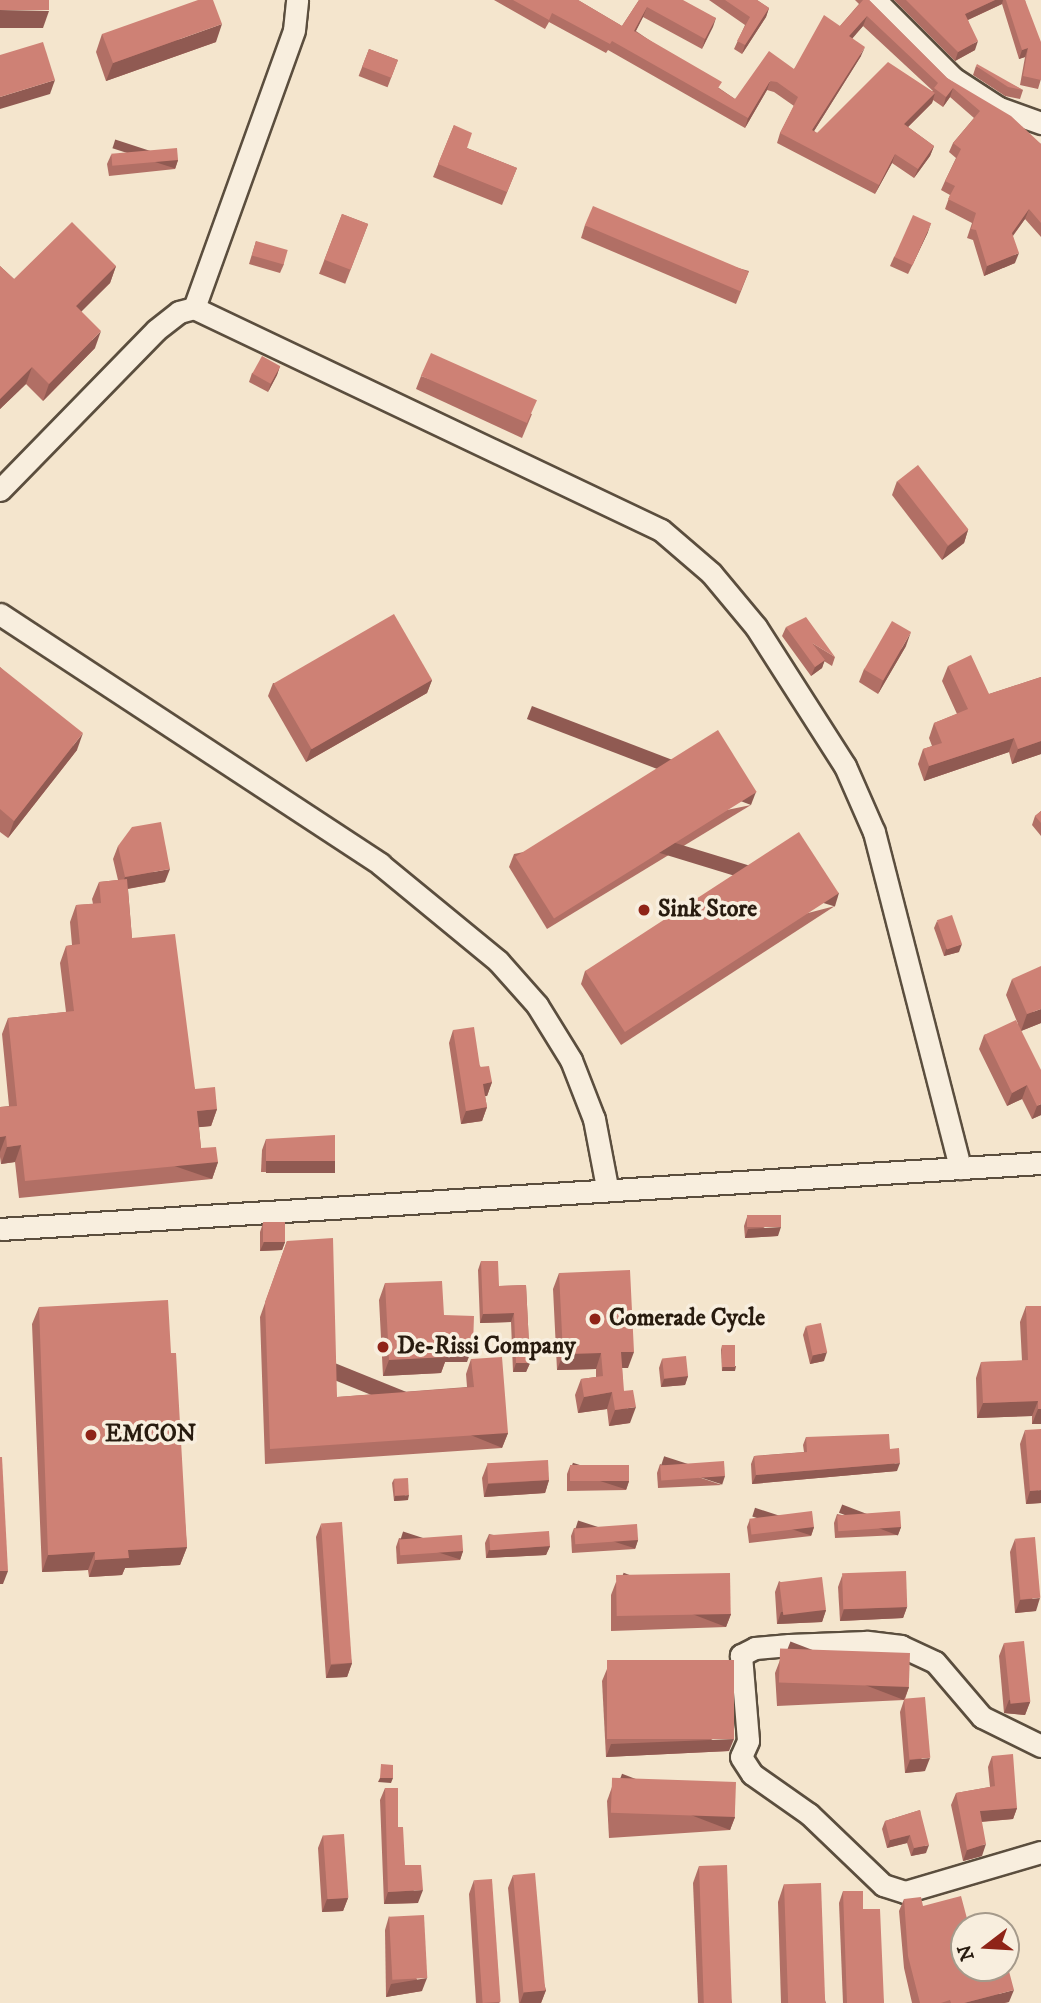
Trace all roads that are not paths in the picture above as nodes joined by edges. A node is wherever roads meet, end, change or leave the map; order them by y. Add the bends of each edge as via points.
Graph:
1 (297, 0) edge
2 (875, 0) edge
3 (1041, 123) edge
4 (194, 308) junction
5 (0, 490) edge
6 (0, 614) edge
7 (1041, 1163) edge
8 (960, 1168) junction
9 (607, 1188) junction
10 (0, 1228) edge
11 (1041, 1746) edge
12 (1041, 1852) edge

1 - 4 street via 294,30
2 - 3 street via 953,78 999,108
4 - 5 street via 179,312 156,330
4 - 8 street via 502,456 597,496 661,530 711,573 756,627 805,701 845,765 874,832
6 - 9 street via 380,864 498,961 537,1005 570,1060 594,1119
7 - 8 street
8 - 9 street
9 - 10 street
11 - 12 street via 982,1717 935,1662 901,1646 866,1642 789,1645 755,1648 741,1656 748,1741 741,1757 752,1774 809,1814 883,1885 905,1892

